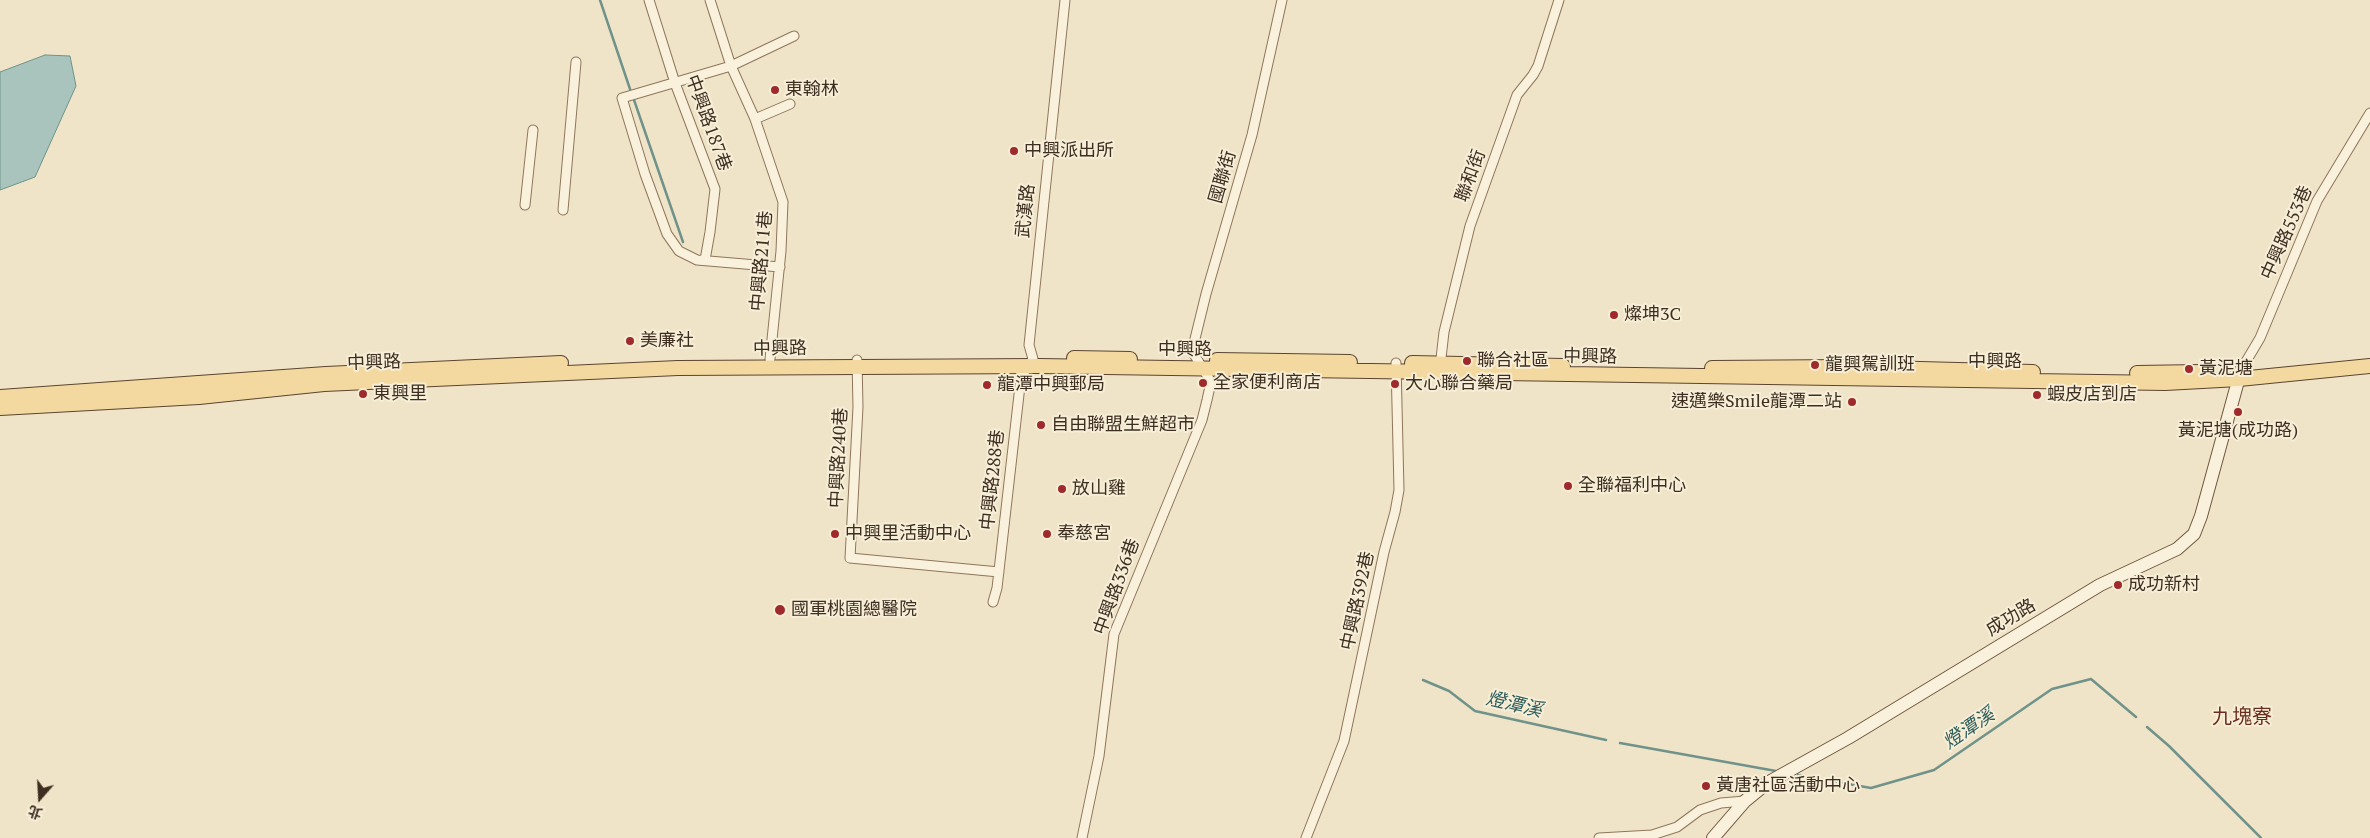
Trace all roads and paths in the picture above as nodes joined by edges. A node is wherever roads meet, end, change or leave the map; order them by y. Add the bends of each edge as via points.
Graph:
1 (649, 0) edge
2 (710, 0) edge
3 (1065, 0) edge
4 (1282, 0) edge
5 (1559, 0) edge
6 (794, 36) dead end
7 (576, 62) dead end
8 (731, 66) junction
9 (675, 83) junction
10 (790, 104) dead end
11 (2370, 113) edge
12 (755, 118) junction
13 (533, 130) dead end
14 (525, 205) dead end
15 (563, 210) dead end
16 (705, 260) junction
17 (780, 267) junction
18 (2370, 357) edge
19 (770, 359) junction
20 (1030, 363) junction
21 (857, 364) junction
22 (1199, 365) junction
23 (2370, 366) edge
24 (1397, 367) junction
25 (1440, 368) junction
26 (2240, 375) junction
27 (0, 396) edge
28 (0, 408) edge
29 (999, 572) junction
30 (993, 602) dead end
31 (1745, 801) junction
32 (1082, 838) edge
33 (1306, 838) edge
34 (1599, 838) edge
35 (1713, 838) edge

1 - 9 street, 中興路187巷
2 - 8 street, 中興路211巷
3 - 20 street, 武漢路 via 1029,344
4 - 22 street, 國聯街 via 1252,135 1192,351
5 - 25 street, 聯和街 via 1538,66 1517,95 1470,226 1444,332
6 - 8 street
7 - 15 street
8 - 9 street
8 - 12 street, 中興路211巷
9 - 16 street, 中興路187巷 via 715,189
9 - 16 street via 629,96 645,174 667,234 679,251 697,260
10 - 12 street
11 - 26 street, 中興路553巷 via 2317,201 2260,338
12 - 17 street, 中興路211巷 via 783,202
13 - 14 street
16 - 17 street
17 - 19 street, 中興路211巷
18 - 26 main road, 中興路
19 - 21 main road, 中興路
19 - 27 main road, 中興路 via 564,363 326,374
20 - 21 main road, 中興路
20 - 22 main road, 中興路
20 - 29 street, 中興路288巷 via 1020,377
21 - 28 main road, 中興路 via 678,368 324,384 199,397
21 - 29 street, 中興路240巷 via 858,407 850,558
22 - 24 main road, 中興路 via 1279,360
22 - 32 street, 中興路336巷 via 1211,382 1202,420 1114,634 1099,756
23 - 26 main road, 中興路
24 - 25 main road, 中興路
24 - 33 street, 中興路392巷 via 1399,490 1395,512 1344,741
25 - 26 main road, 中興路 via 1845,367
26 - 31 street, 成功路 via 2201,516 2194,534 2178,549 2100,586 1767,784
29 - 30 street, 中興路288巷
31 - 34 street via 1721,803 1700,810 1676,827 1652,835
31 - 35 street, 成功路

